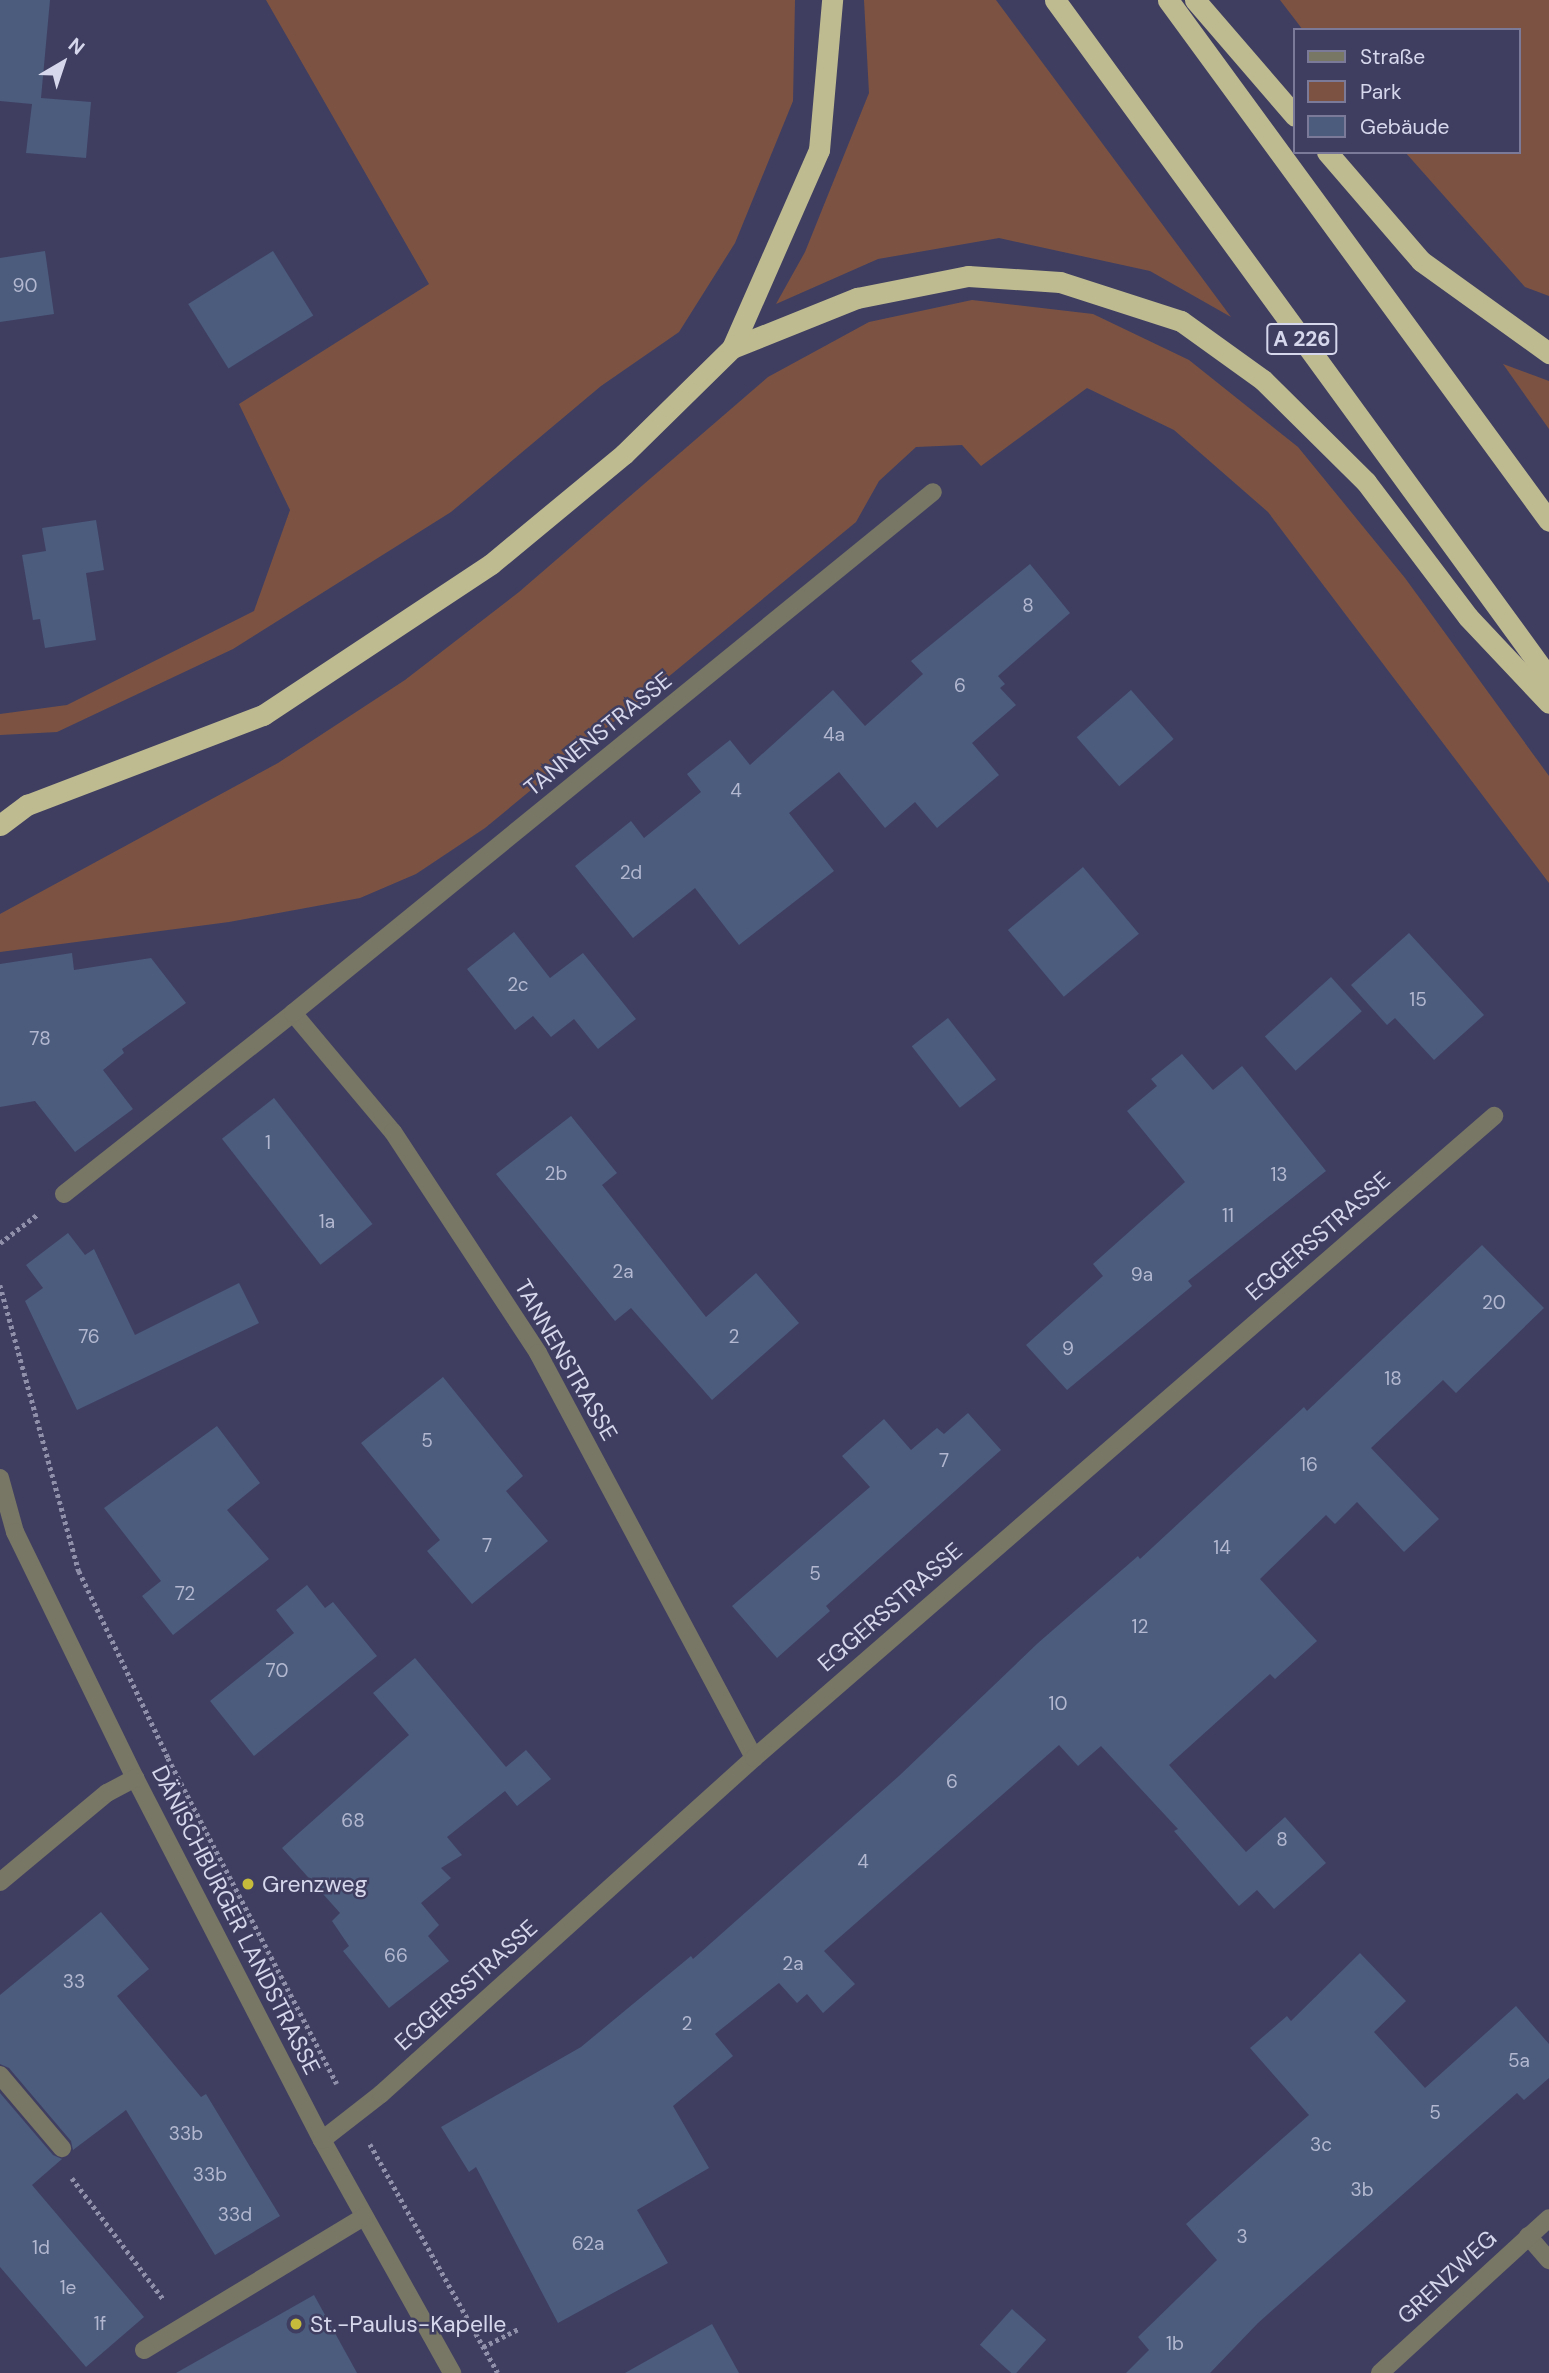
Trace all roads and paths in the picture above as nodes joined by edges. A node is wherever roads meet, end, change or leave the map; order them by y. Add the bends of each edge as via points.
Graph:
1 (832, 0) edge
2 (1055, 0) edge
3 (1168, 0) edge
4 (1195, 0) edge
5 (1294, 115) edge
6 (1329, 154) edge
7 (732, 348) junction
8 (1549, 354) edge
9 (933, 492) dead end
10 (1549, 521) edge
11 (1549, 678) edge
12 (1549, 703) edge
13 (0, 804) edge
14 (27, 805) junction
15 (0, 825) edge
16 (293, 1013) junction
17 (1494, 1116) dead end
18 (64, 1194) joint
19 (0, 1243) edge
20 (0, 1286) edge
21 (0, 1478) edge
22 (754, 1758) junction
23 (135, 1778) junction
24 (0, 1882) edge
25 (0, 2075) edge
26 (355, 2117) junction
27 (322, 2140) junction
28 (62, 2148) dead end
29 (65, 2168) dead end
30 (365, 2217) junction
31 (1549, 2218) edge
32 (1528, 2236) junction
33 (1549, 2260) edge
34 (183, 2326) junction
35 (518, 2329) dead end
36 (483, 2347) junction
37 (144, 2350) dead end
38 (452, 2373) edge
39 (498, 2373) edge
40 (1380, 2373) edge

1 - 7 highway via 820,150
2 - 11 highway, A 226
3 - 10 highway
4 - 5 highway
6 - 8 highway via 1421,261
7 - 12 highway via 857,298 968,276 1060,282 1181,321 1263,380 1366,482 1468,617
7 - 14 highway via 624,454 491,564 263,715
9 - 16 street, TANNENSTRASSE
13 - 14 highway
14 - 15 highway
16 - 18 street, TANNENSTRASSE
16 - 22 street, TANNENSTRASSE via 393,1132 538,1353
17 - 22 street, EGGERSSTRASSE
18 - 19 path
20 - 26 path via 79,1570 168,1758
21 - 23 street, DÄNISCHBURGER LANDSTRASSE via 15,1532
22 - 26 street, EGGERSSTRASSE
23 - 24 street via 107,1794
23 - 27 street, DÄNISCHBURGER LANDSTRASSE
25 - 28 street
26 - 27 street, EGGERSSTRASSE
26 - 36 path
27 - 30 street, DÄNISCHBURGER LANDSTRASSE
29 - 34 path
30 - 34 street
30 - 38 street, DÄNISCHBURGER LANDSTRASSE
31 - 32 street, GRENZWEG
32 - 33 street
32 - 40 street, GRENZWEG
34 - 37 street
35 - 36 path
36 - 39 path

